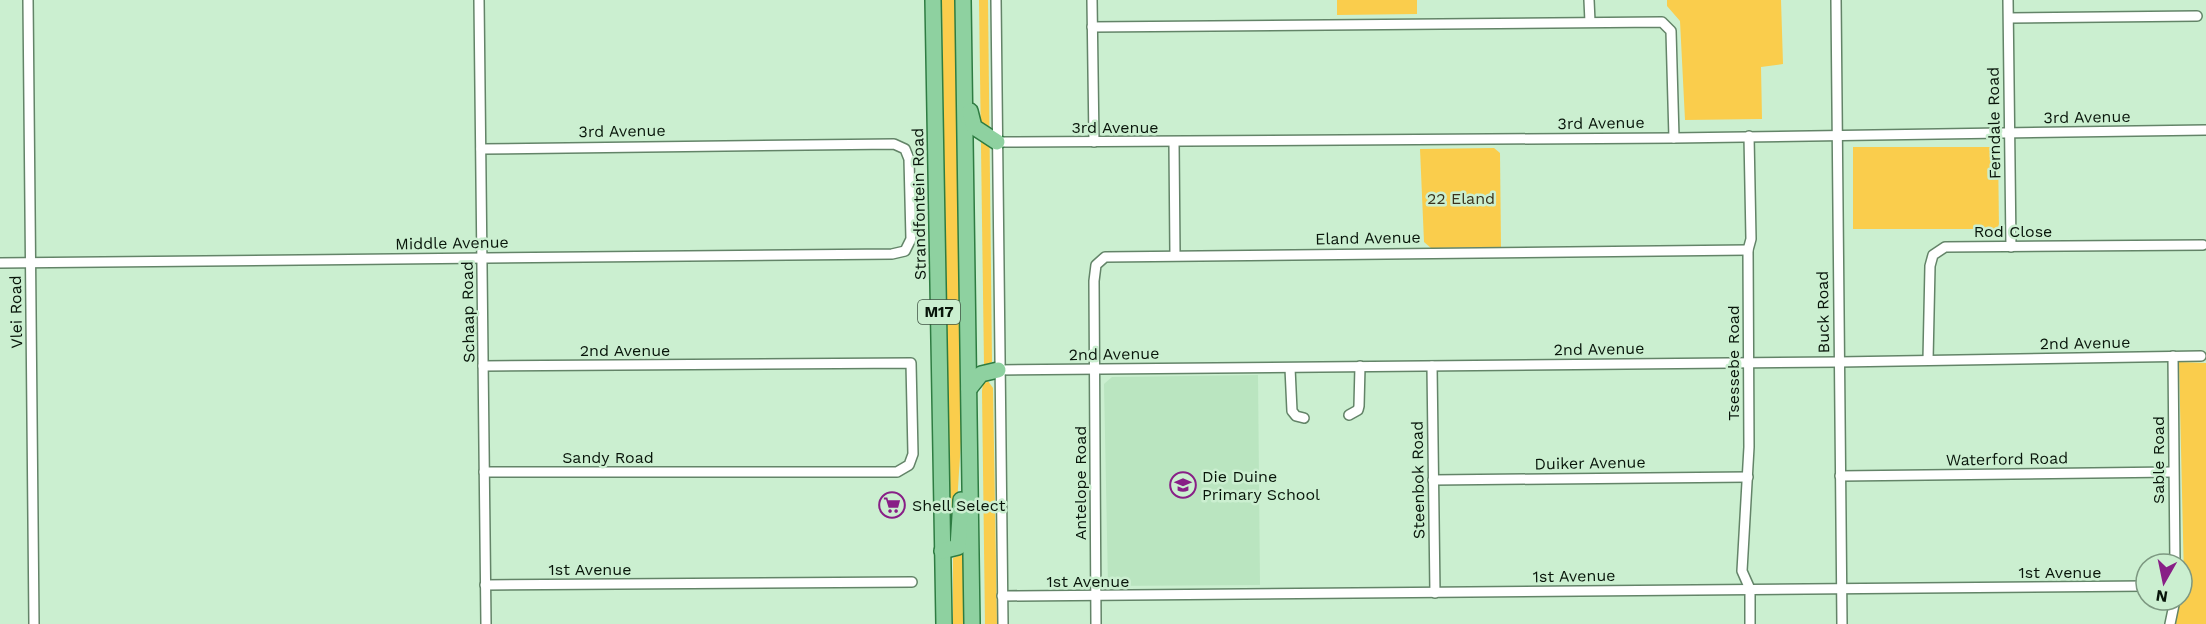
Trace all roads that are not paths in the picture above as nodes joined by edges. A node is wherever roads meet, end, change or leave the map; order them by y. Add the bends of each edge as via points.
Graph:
1 (28, 0) edge
2 (479, 0) edge
3 (933, 0) edge
4 (963, 0) edge
5 (996, 0) edge
6 (1092, 0) edge
7 (1589, 0) edge
8 (1836, 0) edge
9 (2008, 0) edge
10 (2197, 16) dead end
11 (2009, 18) junction
12 (1590, 22) junction
13 (1092, 27) junction
14 (964, 90) junction
15 (2206, 130) edge
16 (2010, 134) junction
17 (1836, 135) junction
18 (1749, 136) junction
19 (1674, 138) junction
20 (997, 142) junction
21 (1094, 142) junction
22 (1174, 142) junction
23 (481, 149) junction
24 (2203, 245) dead end
25 (2011, 247) junction
26 (1748, 250) junction
27 (905, 251) joint
28 (1175, 255) junction
29 (482, 257) junction
30 (0, 263) edge
31 (30, 263) junction
32 (2173, 356) junction
33 (2201, 356) dead end
34 (1929, 360) junction
35 (1839, 362) junction
36 (911, 363) joint
37 (1748, 363) junction
38 (483, 366) junction
39 (1360, 366) junction
40 (1432, 366) junction
41 (1290, 368) junction
42 (998, 370) junction
43 (1094, 370) junction
44 (969, 390) junction
45 (969, 407) junction
46 (1349, 416) dead end
47 (1304, 418) dead end
48 (484, 472) junction
49 (2173, 472) junction
50 (1840, 476) junction
51 (1748, 477) junction
52 (1433, 480) junction
53 (942, 551) junction
54 (2175, 552) edge
55 (912, 582) dead end
56 (485, 585) junction
57 (2134, 586) edge
58 (1842, 588) junction
59 (1750, 590) junction
60 (1435, 593) junction
61 (1002, 596) junction
62 (1096, 596) junction
63 (34, 624) edge
64 (486, 624) edge
65 (944, 624) edge
66 (972, 624) edge
67 (1003, 624) edge
68 (1096, 624) edge
69 (1750, 624) edge
70 (1842, 624) edge

1 - 31 street, Vlei Road
2 - 23 street, Schaap Road
3 - 53 main road, Strandfontein Road / M17
4 - 14 main road, M17
5 - 20 street
6 - 13 street
7 - 12 street
8 - 17 street, Buck Road
9 - 11 street, Ferndale Road
10 - 11 street
11 - 16 street, Ferndale Road
12 - 13 street
12 - 19 street via 1648,21 1662,22 1668,27
13 - 21 street
14 - 20 main road via 974,127
14 - 44 main road, M17
15 - 16 street, 3rd Avenue
16 - 17 street, 3rd Avenue
16 - 25 street, Ferndale Road
17 - 18 street, 3rd Avenue
17 - 35 street, Buck Road
18 - 19 street, 3rd Avenue
18 - 26 street, Tsessebe Road
19 - 22 street, 3rd Avenue
20 - 21 street, 3rd Avenue
20 - 42 street
21 - 22 street, 3rd Avenue
22 - 28 street
23 - 27 street, 3rd Avenue via 887,143 905,149 910,167 911,239
23 - 29 street, Schaap Road
24 - 25 street, Rod Close
25 - 34 street, Rod Close via 1945,247 1933,255 1929,279
26 - 28 street, Eland Avenue
26 - 37 street, Tsessebe Road
27 - 29 street, Middle Avenue
28 - 43 street, Eland Avenue via 1112,255 1096,265
29 - 31 street, Middle Avenue
29 - 38 street, Schaap Road
30 - 31 street, Middle Avenue
31 - 63 street, Vlei Road
32 - 33 street, 2nd Avenue
32 - 34 street, 2nd Avenue
32 - 49 street, Sable Road
34 - 35 street, 2nd Avenue
35 - 37 street, 2nd Avenue
35 - 50 street, Buck Road
36 - 38 street, 2nd Avenue
36 - 48 street, Sandy Road via 913,454 906,468 897,472
37 - 40 street, 2nd Avenue
37 - 51 street, Tsessebe Road
38 - 48 street, Schaap Road
39 - 40 street, 2nd Avenue
39 - 41 street, 2nd Avenue
39 - 46 street via 1358,410
40 - 52 street, Steenbok Road
41 - 43 street, 2nd Avenue
41 - 47 street via 1292,411
42 - 43 street, 2nd Avenue
42 - 44 main road via 981,374
42 - 61 street
43 - 62 street, Antelope Road
44 - 45 main road, M17
45 - 53 main road via 959,543 955,550
45 - 66 main road, M17
48 - 56 street, Schaap Road
49 - 50 street, Waterford Road
49 - 54 street, Sable Road
50 - 58 street, Buck Road
51 - 52 street, Duiker Avenue
51 - 59 street, Tsessebe Road via 1742,571
52 - 60 street, Steenbok Road
53 - 65 main road, Strandfontein Road / M17
55 - 56 street, 1st Avenue
56 - 64 street, Schaap Road
57 - 58 street, 1st Avenue
58 - 59 street, 1st Avenue
58 - 70 street, Buck Road
59 - 60 street, 1st Avenue
59 - 69 street, Tsessebe Road
60 - 62 street, 1st Avenue
61 - 62 street, 1st Avenue
61 - 67 street
62 - 68 street, Antelope Road

